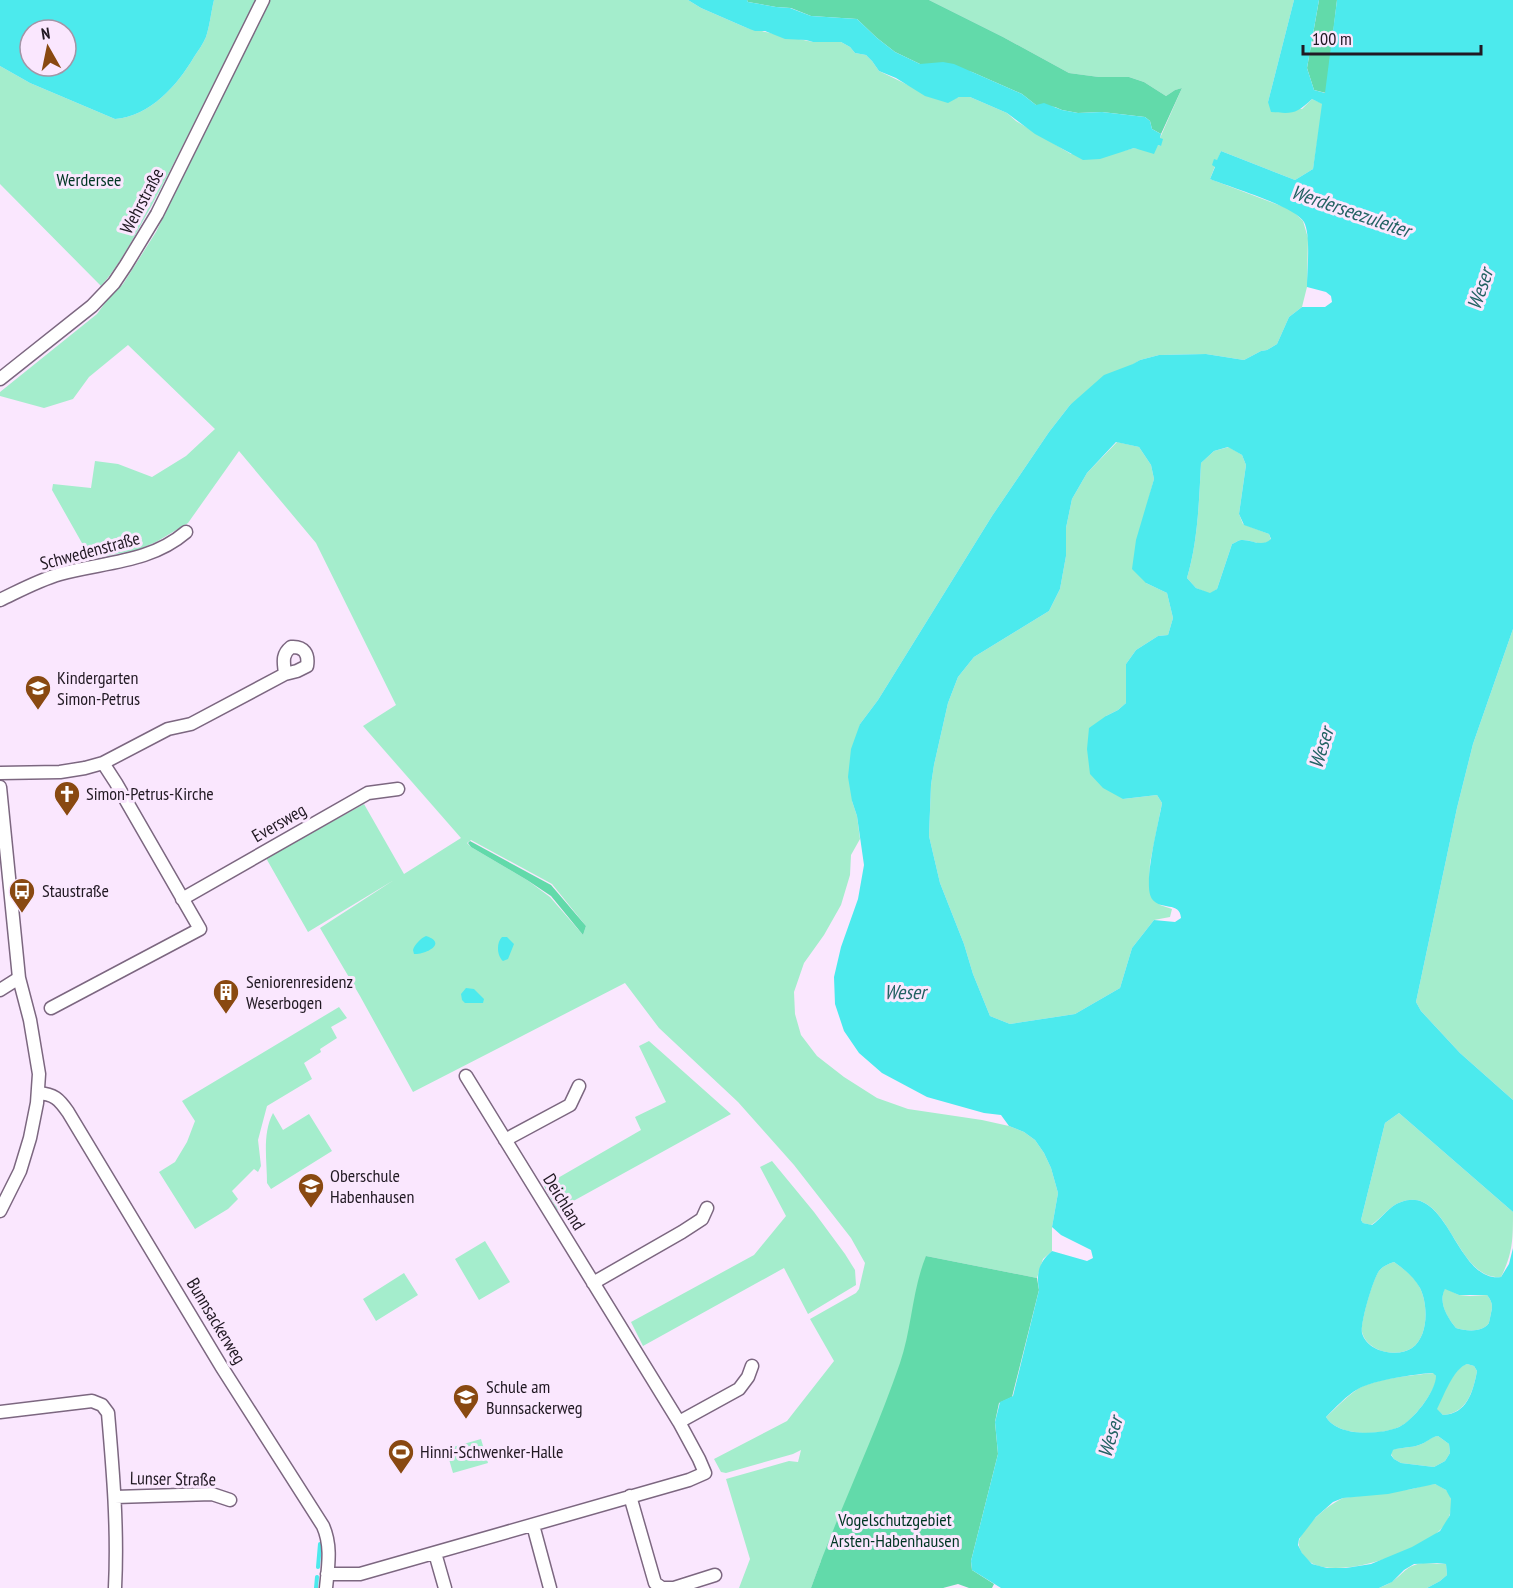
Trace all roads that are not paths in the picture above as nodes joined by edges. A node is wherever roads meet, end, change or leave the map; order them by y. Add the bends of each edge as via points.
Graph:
1 (264, 0) edge
2 (0, 379) edge
3 (186, 532) dead end
4 (0, 600) edge
5 (285, 674) dead end
6 (103, 763) junction
7 (0, 773) edge
8 (0, 787) edge
9 (398, 789) dead end
10 (182, 898) junction
11 (19, 978) junction
12 (0, 990) edge
13 (51, 1008) dead end
14 (466, 1076) dead end
15 (579, 1086) dead end
16 (38, 1093) junction
17 (505, 1140) junction
18 (707, 1208) dead end
19 (0, 1211) edge
20 (593, 1283) junction
21 (752, 1366) dead end
22 (0, 1412) edge
23 (679, 1422) junction
24 (630, 1496) junction
25 (115, 1497) junction
26 (230, 1500) dead end
27 (533, 1525) junction
28 (435, 1553) junction
29 (327, 1574) junction
30 (715, 1575) dead end
31 (115, 1588) edge
32 (326, 1588) edge
33 (445, 1588) edge
34 (550, 1588) edge

1 - 2 street, Wehrstraße via 157,214 114,283 92,306
3 - 4 street, Schwedenstraße via 153,553 59,574
5 - 6 street via 191,724 168,729
6 - 7 street via 60,772
6 - 10 street
8 - 11 street
9 - 10 street, Eversweg via 368,793
10 - 13 street via 200,929
11 - 12 street
11 - 16 street via 38,1067
14 - 17 street, Deichland
15 - 17 street via 570,1105
16 - 19 street via 20,1171
16 - 29 street, Bunnsackerweg via 50,1094 68,1112 323,1526 329,1546
17 - 20 street, Deichland
18 - 20 street via 702,1219
20 - 23 street, Deichland
21 - 23 street via 739,1389
22 - 25 street, Lunser Straße via 92,1401 102,1405 108,1413
23 - 24 street, Deichland via 705,1473
24 - 27 street, Deichland
24 - 30 street via 655,1583 662,1588 674,1588
25 - 26 street, Lunser Straße via 212,1494
25 - 31 street, Lunser Straße
27 - 28 street, Deichland
27 - 34 street
28 - 29 street, Deichland via 360,1574
28 - 33 street
29 - 32 street, Bunnsackerweg

